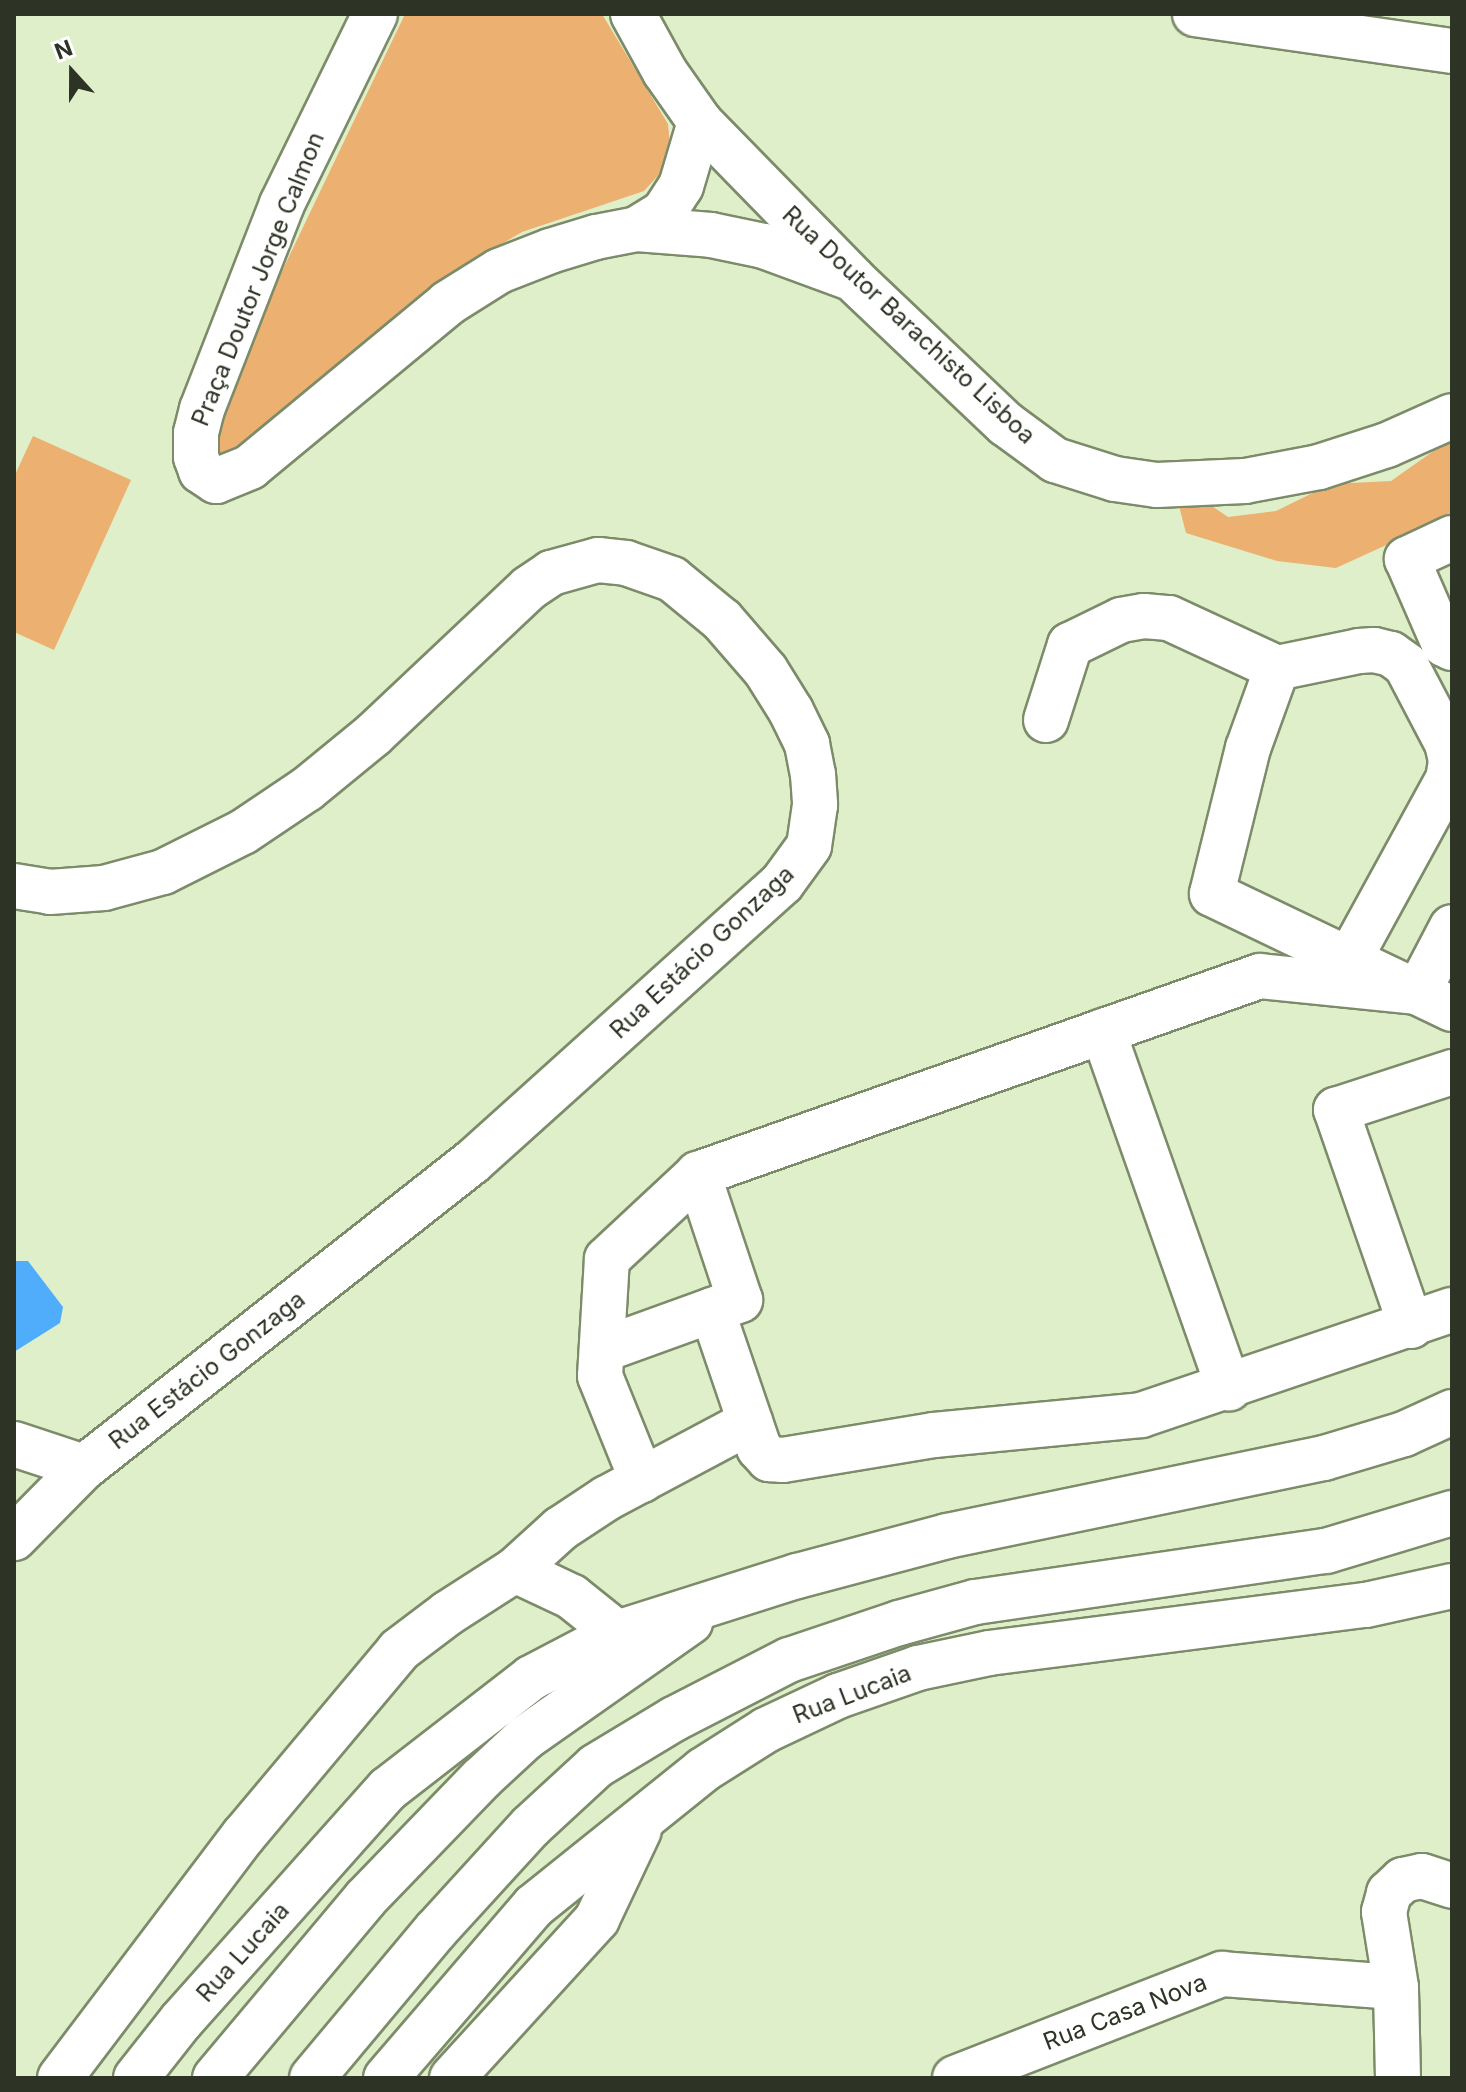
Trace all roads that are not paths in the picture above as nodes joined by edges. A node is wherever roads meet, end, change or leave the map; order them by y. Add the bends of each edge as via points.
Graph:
1 (375, 14) edge
2 (633, 14) edge
3 (1195, 14) edge
4 (1452, 51) edge
5 (700, 122) junction
6 (637, 229) junction
7 (853, 279) junction
8 (1452, 416) edge
9 (1452, 538) edge
10 (1452, 648) edge
11 (1277, 668) junction
12 (1046, 720) dead end
13 (14, 886) edge
14 (1452, 927) edge
15 (1350, 958) junction
16 (1435, 1001) edge
17 (1103, 1031) junction
18 (1452, 1072) edge
19 (698, 1174) junction
20 (712, 1310) junction
21 (1452, 1310) edge
22 (1411, 1326) junction
23 (602, 1350) junction
24 (1229, 1388) junction
25 (1452, 1412) edge
26 (750, 1422) junction
27 (14, 1444) edge
28 (84, 1467) junction
29 (642, 1480) junction
30 (1452, 1513) edge
31 (14, 1538) edge
32 (515, 1570) junction
33 (1452, 1586) edge
34 (715, 1604) junction
35 (1452, 1604) edge
36 (1366, 1605) junction
37 (617, 1633) junction
38 (644, 1820) junction
39 (1452, 1886) edge
40 (1396, 1987) junction
41 (60, 2078) edge
42 (136, 2078) edge
43 (215, 2078) edge
44 (312, 2078) edge
45 (386, 2078) edge
46 (452, 2078) edge
47 (955, 2078) edge
48 (1398, 2078) edge

1 - 6 street, Praça Doutor Jorge Calmon via 282,204 202,409 196,433 201,471 216,481 250,467 399,340 499,271 596,237
2 - 5 street, Rua Doutor Barachisto Lisboa
3 - 4 street
5 - 6 street, Praça Doutor Jorge Calmon via 681,186 664,212
5 - 7 street, Rua Doutor Barachisto Lisboa
6 - 7 street, Praça Doutor Jorge Calmon via 764,246
7 - 8 street, Rua Doutor Barachisto Lisboa via 1006,424 1055,460 1115,479 1157,485 1245,481 1332,463
9 - 10 street via 1407,559 1444,644
11 - 12 street via 1169,618 1121,620 1070,645
11 - 15 street via 1248,748 1212,894
11 - 15 street via 1359,651 1391,654 1406,665 1447,743 1448,779
13 - 28 street, Rua Estácio Gonzaga via 50,892 104,888 163,872 243,832 373,735 529,588 551,573 598,560 626,563 672,579 722,620 766,671 791,711 807,744 813,774 809,846 782,883 472,1162
14 - 16 street
15 - 16 street
16 - 17 street via 1260,976
17 - 19 street
17 - 24 street
18 - 22 street via 1336,1110
19 - 20 street via 740,1300
19 - 23 street via 607,1259
20 - 23 street
20 - 26 street
21 - 22 street
22 - 24 street
23 - 29 street via 600,1376
24 - 26 street via 1141,1415 934,1435 783,1460 769,1459 759,1448
25 - 34 street, Rua Lucaia via 1404,1434 1324,1458 947,1536
26 - 29 street
27 - 28 street
28 - 31 street, Rua Estácio Gonzaga
29 - 32 street via 560,1529
30 - 44 street via 1326,1551 975,1602 789,1660 596,1766 531,1826 435,1931
32 - 37 street via 572,1597
32 - 41 street via 399,1650 244,1835
33 - 36 street, Rua Lucaia
34 - 37 street, Rua Lucaia
34 - 43 street, Rua Lucaia via 525,1738 482,1778 365,1899
35 - 36 street
36 - 38 street, Rua Lucaia via 1060,1643 918,1668 838,1696 766,1730 703,1770
37 - 42 street, Rua Lucaia via 531,1678 388,1789
38 - 45 street, Rua Lucaia via 534,1906
38 - 46 street via 597,1919
39 - 40 street via 1422,1876 1403,1880 1389,1893 1384,1912
40 - 47 street, Rua Casa Nova via 1222,1974
40 - 48 street

